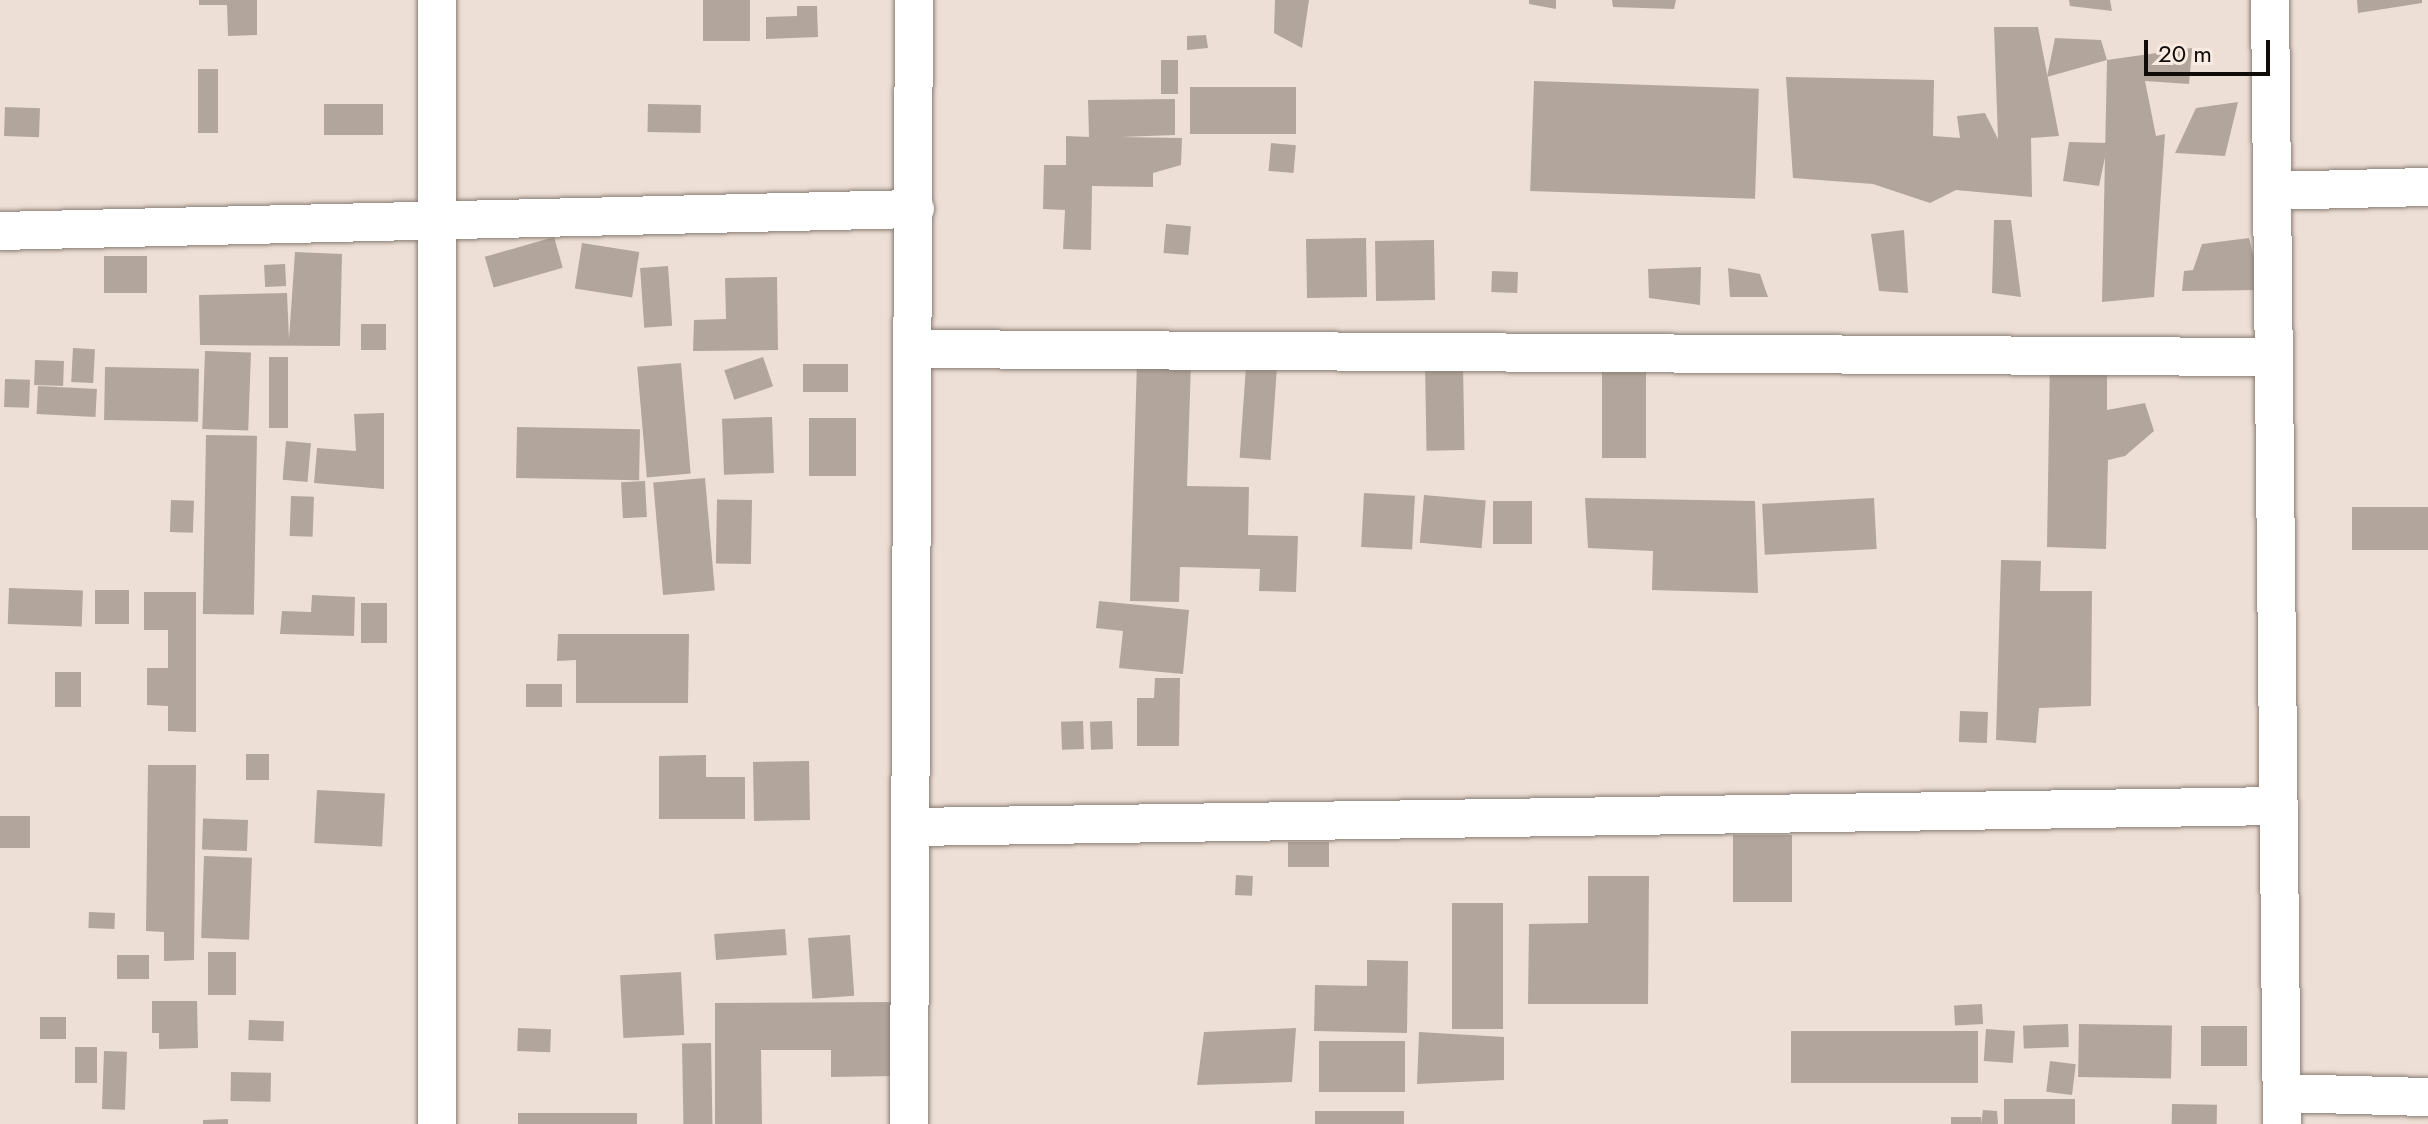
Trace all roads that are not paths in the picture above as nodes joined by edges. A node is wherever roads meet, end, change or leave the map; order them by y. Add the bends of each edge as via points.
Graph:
1 (437, 0) edge
2 (914, 0) edge
3 (2270, 0) edge
4 (2428, 187) edge
5 (2272, 191) junction
6 (915, 209) junction
7 (437, 222) junction
8 (0, 231) edge
9 (914, 349) junction
10 (2274, 357) junction
11 (2279, 806) junction
12 (912, 827) junction
13 (2428, 1097) edge
14 (2282, 1109) edge
15 (437, 1124) edge
16 (909, 1124) edge

1 - 7 street
2 - 6 street
3 - 5 street
4 - 5 street
5 - 10 street
6 - 7 street
6 - 9 street
7 - 8 street
7 - 15 street
9 - 10 street
9 - 12 street
10 - 11 street
11 - 12 street
11 - 14 street
12 - 16 street
13 - 14 street

